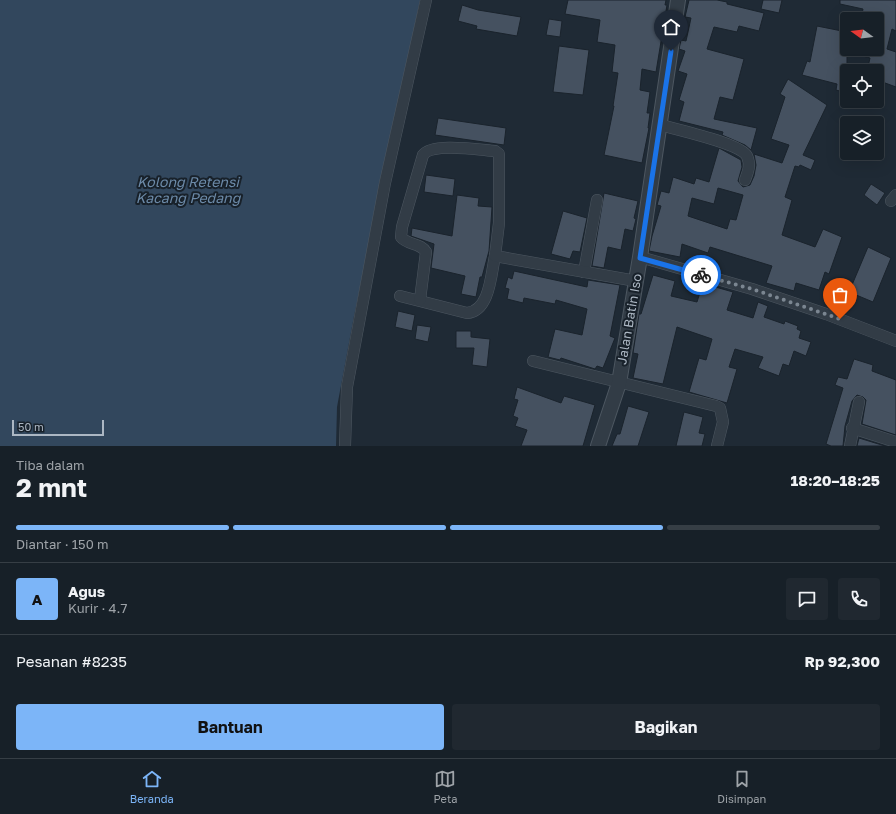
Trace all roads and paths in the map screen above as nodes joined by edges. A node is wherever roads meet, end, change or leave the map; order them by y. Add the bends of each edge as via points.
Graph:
1 (426, 0) edge
2 (678, 0) edge
3 (661, 125) junction
4 (745, 180) dead end
5 (597, 200) dead end
6 (495, 256) junction
7 (640, 258) junction
8 (584, 272) junction
9 (636, 281) junction
10 (400, 296) dead end
11 (420, 300) junction
12 (896, 341) edge
13 (533, 361) dead end
14 (619, 383) junction
15 (859, 402) dead end
16 (852, 428) junction
17 (896, 442) edge
18 (345, 446) edge
19 (598, 446) edge
20 (717, 446) edge
21 (850, 446) edge

1 - 18 street via 385,183 347,387
2 - 3 street, Jalan Batin Iso
3 - 4 street via 730,144 743,152 749,166
3 - 7 street, Jalan Batin Iso
5 - 8 street
6 - 8 street
6 - 11 street via 486,296 479,309 473,313
6 - 11 street via 499,223 499,154 495,151 454,147 425,151 401,237 426,252
7 - 9 street, Jalan Batin Iso
7 - 12 street via 752,289
8 - 9 street
9 - 14 street, Jalan Batin Iso
10 - 11 street
13 - 14 street
14 - 19 street, Jalan Batin Iso
14 - 20 street via 720,408 723,422
15 - 16 street
16 - 17 street
16 - 21 street

